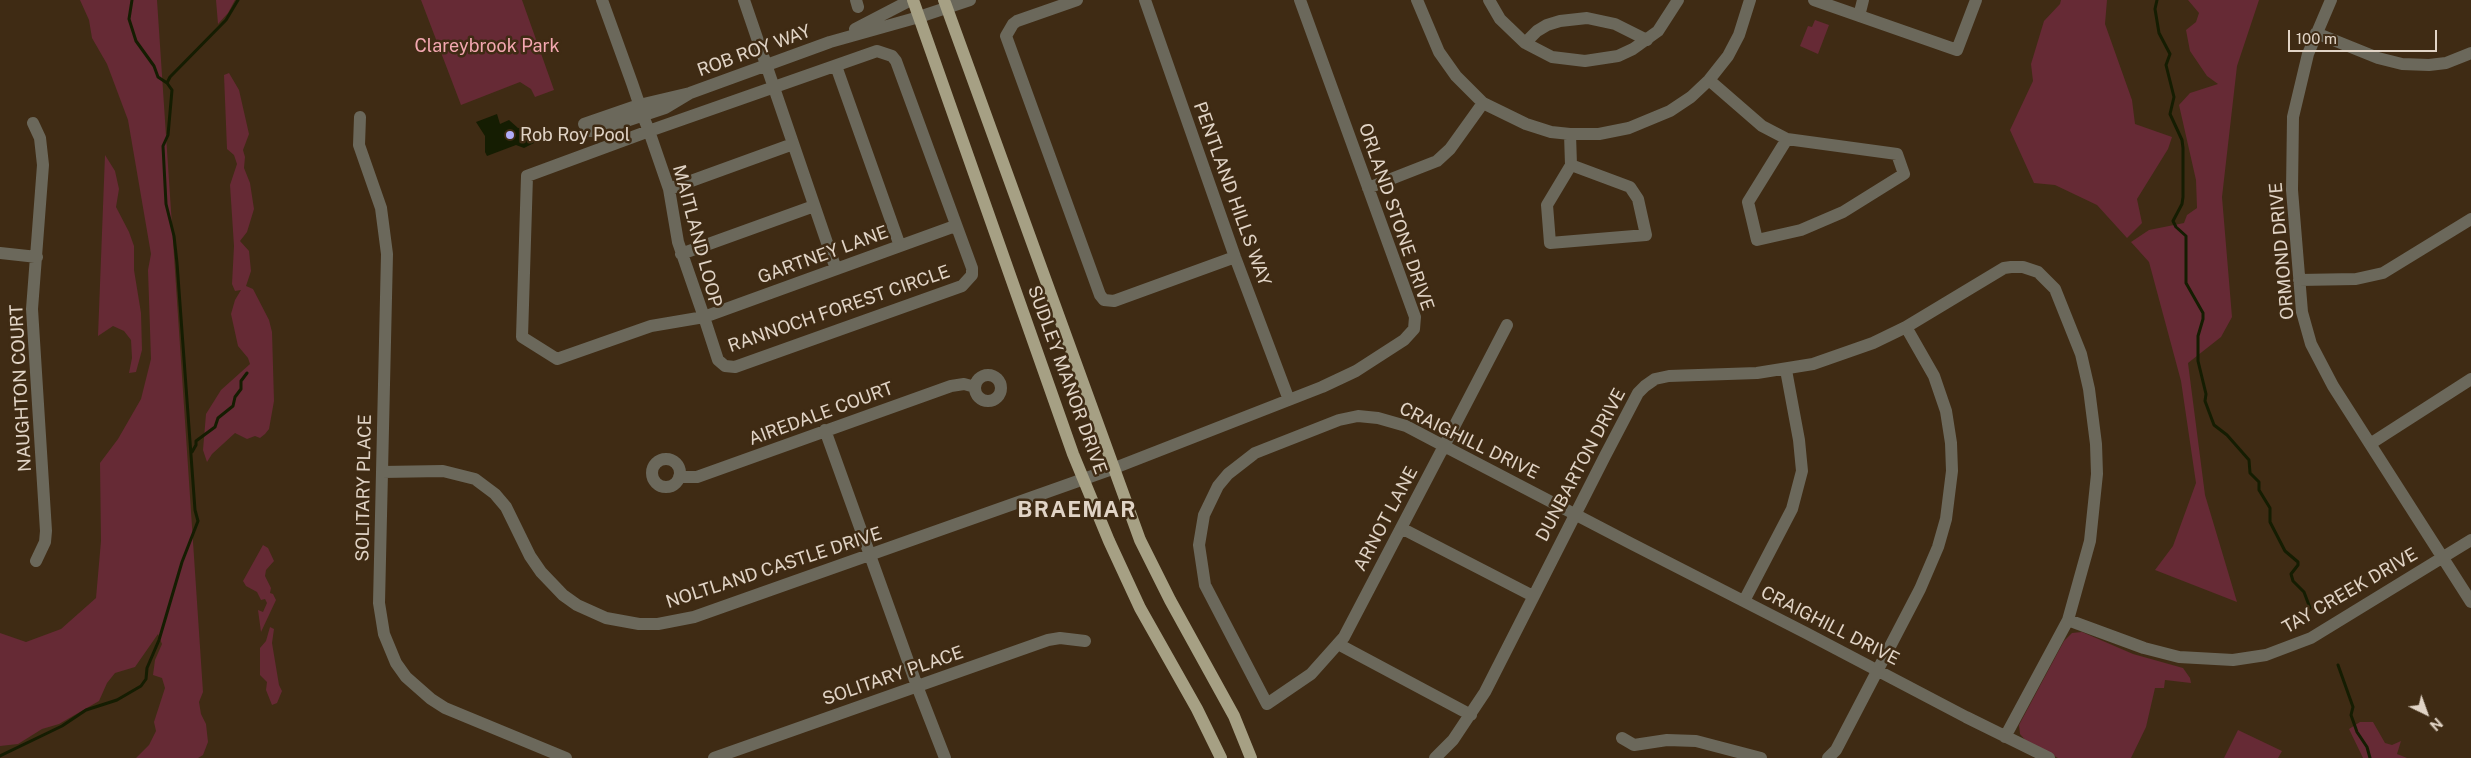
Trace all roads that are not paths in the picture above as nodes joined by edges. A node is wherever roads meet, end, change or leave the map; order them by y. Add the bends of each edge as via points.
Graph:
1 (602, 0) edge
2 (744, 0) edge
3 (912, 0) edge
4 (970, 0) edge
5 (1077, 0) edge
6 (1145, 0) edge
7 (1300, 0) edge
8 (1417, 0) edge
9 (1489, 0) edge
10 (1678, 0) edge
11 (1750, 0) edge
12 (1814, 0) edge
13 (1863, 0) edge
14 (1976, 0) edge
15 (2331, 0) edge
16 (945, 4) edge
17 (1859, 16) junction
18 (919, 17) junction
19 (2316, 32) junction
20 (1646, 40) junction
21 (830, 42) junction
22 (1525, 43) junction
23 (2471, 53) edge
24 (766, 65) junction
25 (836, 66) junction
26 (1709, 80) junction
27 (774, 87) junction
28 (1483, 103) junction
29 (641, 110) junction
30 (360, 117) dead end
31 (33, 123) dead end
32 (649, 131) junction
33 (1570, 134) junction
34 (1787, 139) junction
35 (793, 144) junction
36 (1571, 165) junction
37 (1368, 188) junction
38 (670, 189) junction
39 (814, 206) junction
40 (2471, 219) edge
41 (955, 226) junction
42 (900, 246) junction
43 (0, 254) edge
44 (681, 254) junction
45 (37, 257) junction
46 (1235, 258) junction
47 (836, 269) junction
48 (2299, 280) junction
49 (704, 317) junction
50 (1506, 325) dead end
51 (1906, 327) junction
52 (1786, 370) junction
53 (2471, 379) edge
54 (975, 387) dead end
55 (1288, 400) junction
56 (825, 430) junction
57 (2370, 444) junction
58 (1444, 446) junction
59 (1112, 469) junction
60 (382, 472) junction
61 (679, 477) dead end
62 (1084, 479) junction
63 (1575, 514) junction
64 (1401, 528) junction
65 (2471, 540) edge
66 (870, 555) junction
67 (2443, 558) junction
68 (36, 561) dead end
69 (1533, 596) junction
70 (1744, 601) junction
71 (2471, 602) edge
72 (2068, 620) junction
73 (1085, 641) dead end
74 (1338, 644) junction
75 (1877, 671) junction
76 (917, 686) junction
77 (1267, 704) joint
78 (1471, 715) junction
79 (2006, 737) junction
80 (1622, 738) dead end
81 (566, 758) edge
82 (714, 758) edge
83 (945, 758) edge
84 (1222, 758) edge
85 (1251, 758) edge
86 (1435, 758) edge
87 (1761, 758) edge
88 (1828, 758) edge
89 (2049, 758) edge

1 - 29 street, MAITLAND LOOP
2 - 24 street
3 - 18 main road, SUDLEY MANOR DRIVE
3 - 21 street, ROB ROY WAY
4 - 16 street, ROB ROY WAY
5 - 46 street via 1017,21 1006,36 1100,295 1104,300 1114,301
6 - 46 street, PENTLAND HILLS WAY
7 - 37 street, ORLAND STONE DRIVE
8 - 28 street via 1439,52 1456,76
9 - 22 street via 1500,19
10 - 20 street via 1658,31
11 - 26 street via 1739,35
12 - 17 street
13 - 17 street
14 - 17 street via 1957,50
15 - 19 street, ORMOND DRIVE
16 - 18 street, ROB ROY WAY
16 - 59 main road, SUDLEY MANOR DRIVE
18 - 21 street, ROB ROY WAY
18 - 62 main road, SUDLEY MANOR DRIVE
19 - 23 street via 2378,58 2402,64 2446,63
19 - 48 street, ORMOND DRIVE via 2301,77 2293,117 2292,190
20 - 22 street via 1618,56 1586,61 1552,57
20 - 22 street via 1615,24 1587,18 1547,25
21 - 24 street, ROB ROY WAY
24 - 27 street
24 - 29 street, ROB ROY WAY
25 - 27 street, RANNOCH FOREST CIRCLE
25 - 41 street, RANNOCH FOREST CIRCLE via 877,51 892,56 896,61
25 - 42 street
26 - 33 street via 1670,111 1629,128 1599,134
26 - 34 street via 1762,126
27 - 32 street, RANNOCH FOREST CIRCLE
27 - 35 street
28 - 33 street via 1526,124
28 - 37 street via 1450,149 1437,161
29 - 32 street, MAITLAND LOOP
30 - 60 street, SOLITARY PLACE via 358,145 381,208 387,254
31 - 45 street, NAUGHTON COURT via 40,138 43,165
32 - 38 street, MAITLAND LOOP
32 - 49 street, MAITLAND LOOP via 527,176 522,338 557,359 652,326
33 - 36 street
34 - 34 street via 1748,202 1757,240 1801,230 1843,212 1904,174 1897,154
35 - 38 street
35 - 39 street
36 - 36 street via 1547,205 1550,242 1646,235 1638,199 1630,187
37 - 55 street, ORLAND STONE DRIVE via 1415,317 1414,329 1394,348 1356,371
38 - 44 street, MAITLAND LOOP
39 - 44 street
39 - 47 street
40 - 48 street via 2383,273 2356,278
41 - 42 street, GARTNEY LANE
41 - 49 street, RANNOCH FOREST CIRCLE via 972,268 972,275 962,286 734,367 718,360
42 - 47 street, GARTNEY LANE
43 - 45 street
44 - 49 street, MAITLAND LOOP
45 - 68 street, NAUGHTON COURT via 32,309 33,344 46,531
46 - 55 street, PENTLAND HILLS WAY
47 - 49 street, GARTNEY LANE
48 - 57 street, ORMOND DRIVE via 2302,312 2317,356
50 - 58 street, ARNOT LANE
51 - 52 street, DUNBARTON DRIVE via 1846,353
51 - 72 street, DUNBARTON DRIVE via 2004,268 2031,269 2046,278 2055,289 2081,354 2096,444 2090,541
51 - 75 street via 1934,376 1946,410 1951,443 1950,495 1931,566
52 - 63 street, DUNBARTON DRIVE via 1655,379 1638,393
52 - 70 street via 1802,471 1792,508
53 - 57 street
54 - 56 street, AIREDALE COURT via 964,384 951,386
55 - 59 street, ORLAND STONE DRIVE
56 - 61 street, AIREDALE COURT via 697,477
56 - 66 street
57 - 67 street, ORMOND DRIVE
58 - 63 street, CRAIGHILL DRIVE
58 - 64 street, ARNOT LANE
58 - 77 street, CRAIGHILL DRIVE via 1394,421 1358,416 1339,420 1255,453 1240,463 1218,486 1200,531 1198,544 1202,575 1212,603
59 - 62 street, NOLTLAND CASTLE DRIVE
59 - 85 main road, SUDLEY MANOR DRIVE via 1140,540 1234,716
60 - 66 street, NOLTLAND CASTLE DRIVE via 444,471 485,485 506,508 530,556 552,586 593,613 624,622 658,624 694,617
60 - 81 street, SOLITARY PLACE via 379,603 384,634 396,663 418,689 445,708
62 - 66 street, NOLTLAND CASTLE DRIVE
62 - 84 main road, SUDLEY MANOR DRIVE via 1132,591
63 - 69 street, DUNBARTON DRIVE
63 - 70 street, CRAIGHILL DRIVE
64 - 69 street
64 - 74 street, ARNOT LANE
65 - 67 street, TAY CREEK DRIVE
66 - 76 street
67 - 71 street, ORMOND DRIVE
67 - 72 street, TAY CREEK DRIVE via 2311,638 2266,655 2233,660 2179,657 2144,648
69 - 78 street, DUNBARTON DRIVE
70 - 75 street, CRAIGHILL DRIVE
72 - 79 street, DUNBARTON DRIVE
73 - 76 street, SOLITARY PLACE via 1048,640
74 - 77 street, ARNOT LANE via 1311,674
74 - 78 street
75 - 79 street, CRAIGHILL DRIVE
75 - 88 street via 1836,750
76 - 82 street, SOLITARY PLACE
76 - 83 street
78 - 86 street, DUNBARTON DRIVE
79 - 89 street, CRAIGHILL DRIVE
80 - 87 street via 1634,745 1668,740 1696,742

